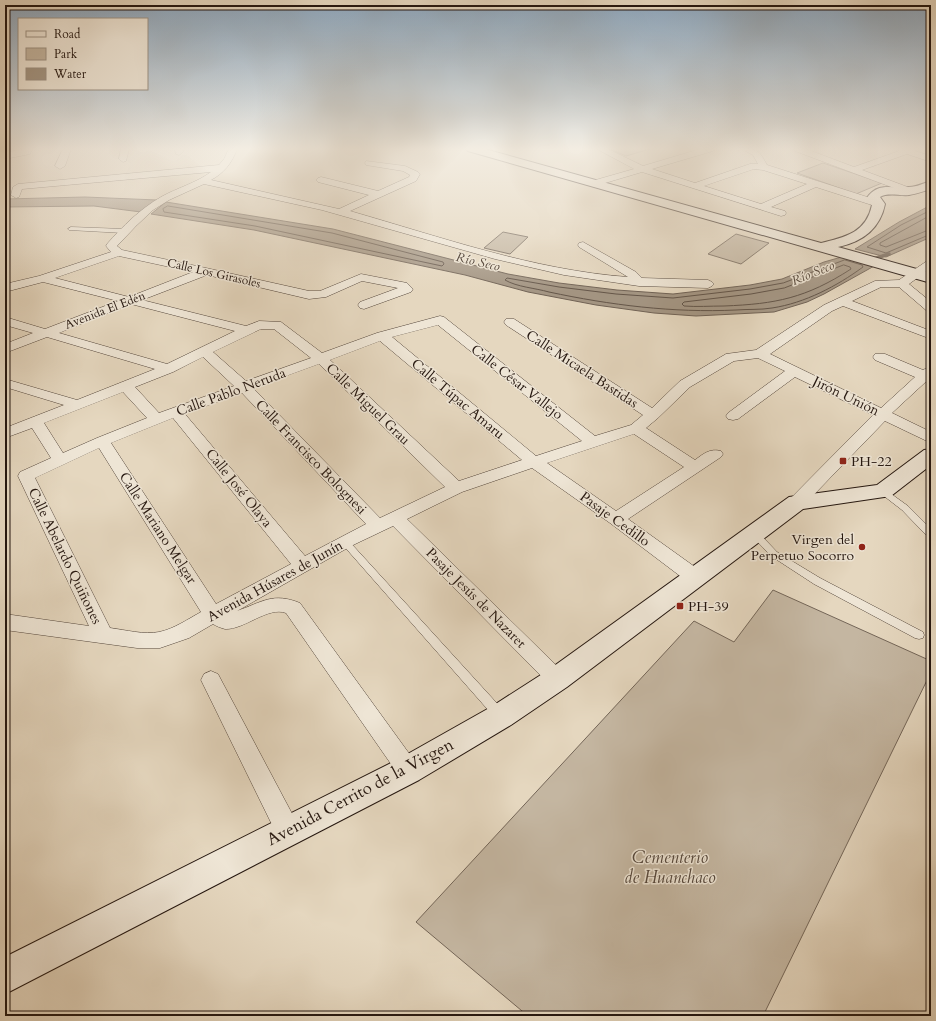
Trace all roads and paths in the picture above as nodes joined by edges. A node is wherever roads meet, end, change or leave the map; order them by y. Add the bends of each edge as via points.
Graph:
1 (170, 197) edge
2 (272, 197) edge
3 (376, 197) edge
4 (643, 197) edge
5 (728, 197) edge
6 (785, 197) edge
7 (855, 197) edge
8 (873, 197) edge
9 (879, 204) junction
10 (762, 207) junction
11 (340, 212) junction
12 (781, 213) dead end
13 (71, 229) dead end
14 (124, 231) junction
15 (583, 245) dead end
16 (822, 247) junction
17 (118, 253) junction
18 (931, 263) edge
19 (206, 271) junction
20 (915, 274) junction
21 (43, 278) junction
22 (931, 278) edge
23 (639, 282) junction
24 (708, 284) dead end
25 (902, 284) junction
26 (5, 288) edge
27 (128, 301) junction
28 (842, 301) junction
29 (364, 306) dead end
30 (931, 308) edge
31 (440, 320) joint
32 (5, 321) edge
33 (510, 322) dead end
34 (245, 330) junction
35 (47, 333) junction
36 (931, 335) edge
37 (382, 336) junction
38 (5, 349) edge
39 (204, 351) junction
40 (760, 354) junction
41 (320, 358) junction
42 (880, 358) dead end
43 (168, 369) junction
44 (794, 371) junction
45 (927, 373) edge
46 (5, 383) edge
47 (126, 386) junction
48 (245, 388) junction
49 (78, 404) junction
50 (176, 412) junction
51 (882, 414) junction
52 (653, 415) junction
53 (733, 416) dead end
54 (156, 420) junction
55 (35, 421) junction
56 (636, 428) junction
57 (5, 433) edge
58 (931, 438) edge
59 (102, 441) junction
60 (594, 443) junction
61 (715, 454) dead end
62 (931, 455) edge
63 (60, 460) junction
64 (534, 462) junction
65 (694, 467) junction
66 (26, 476) joint
67 (456, 488) junction
68 (883, 491) junction
69 (796, 502) junction
70 (395, 518) junction
71 (616, 519) junction
72 (378, 526) junction
73 (755, 534) junction
74 (931, 535) edge
75 (345, 542) junction
76 (302, 565) junction
77 (695, 577) junction
78 (214, 616) junction
79 (5, 622) edge
80 (919, 635) dead end
81 (104, 636) junction
82 (557, 679) junction
83 (211, 680) dead end
84 (501, 716) junction
85 (408, 770) junction
86 (288, 831) junction
87 (5, 976) edge

1 - 14 street via 159,202
2 - 11 street
3 - 11 street
4 - 16 street
5 - 10 street
6 - 10 street
7 - 9 street
8 - 9 street via 872,199
9 - 16 street via 877,216 862,233
10 - 12 street
11 - 23 street via 463,248 558,270
13 - 14 lane
14 - 17 street via 110,246
15 - 23 street via 632,274
16 - 20 street
17 - 19 street, Calle Los Girasoles
17 - 21 street
18 - 20 street
19 - 27 street, Avenida El Edén
19 - 29 street, Calle Los Girasoles via 309,295 322,294 361,277 407,289
20 - 22 street
20 - 25 street
21 - 26 street
21 - 27 street
23 - 24 street
25 - 28 street via 879,283
25 - 30 street
27 - 34 street
27 - 35 street, Avenida El Edén
28 - 36 street
28 - 40 street
31 - 37 street, Calle Pablo Neruda
31 - 60 street, Calle César Vallejo
32 - 35 street
33 - 52 street, Calle Micaela Bastidas
34 - 39 street
34 - 41 street, Calle Miguel Grau via 259,325 277,325
35 - 38 street, Avenida El Edén
35 - 43 street
37 - 41 street, Calle Pablo Neruda
37 - 64 street, Calle Túpac Amaru
39 - 43 street
39 - 48 street, Calle Francisco Bolognesi
40 - 44 street, Jirón Unión
40 - 52 street, Avenida Húsares de Junín via 731,357 701,374 685,384
41 - 48 street, Calle Pablo Neruda
41 - 67 street, Calle Miguel Grau
42 - 45 street
43 - 47 street
44 - 51 street, Jirón Unión
44 - 53 street
45 - 51 street
46 - 49 street
47 - 49 street
47 - 54 street
48 - 50 street, Calle Pablo Neruda
48 - 72 street, Calle Francisco Bolognesi
49 - 55 street
50 - 54 street, Calle Pablo Neruda
50 - 76 street, Calle José Olaya
51 - 58 street, Jirón Unión
51 - 69 street
52 - 56 street, Avenida Húsares de Junín
54 - 59 street, Calle Pablo Neruda
55 - 57 street
55 - 63 street
56 - 60 street, Avenida Húsares de Junín
56 - 65 street
59 - 63 street, Calle Pablo Neruda
59 - 78 street, Calle Mariano Melgar
60 - 64 street, Avenida Húsares de Junín
61 - 65 street
62 - 68 street
63 - 66 street, Calle Pablo Neruda
64 - 67 street, Avenida Húsares de Junín
64 - 71 street, Pasaje Cedillo
65 - 71 street
66 - 81 street, Calle Abelardo Quiñones
67 - 70 street, Avenida Húsares de Junín
68 - 69 street
68 - 74 lane via 905,508
69 - 73 street, Avenida Cerrito de la Virgen
70 - 72 street, Avenida Húsares de Junín
70 - 82 street, Pasaje Jesús de Nazaret
71 - 77 street, Pasaje Cedillo
72 - 75 street, Avenida Húsares de Junín
73 - 77 street, Avenida Cerrito de la Virgen
73 - 80 lane via 774,554 817,581
75 - 76 street, Avenida Húsares de Junín
75 - 84 lane
76 - 78 street, Avenida Húsares de Junín
77 - 82 street, Avenida Cerrito de la Virgen
78 - 81 street, Avenida Húsares de Junín via 160,640
78 - 85 street via 225,621 276,604 293,608
79 - 81 street, Avenida Húsares de Junín
82 - 84 street, Avenida Cerrito de la Virgen
83 - 86 street
84 - 85 street, Avenida Cerrito de la Virgen
85 - 86 street, Avenida Cerrito de la Virgen
86 - 87 street, Avenida Cerrito de la Virgen

